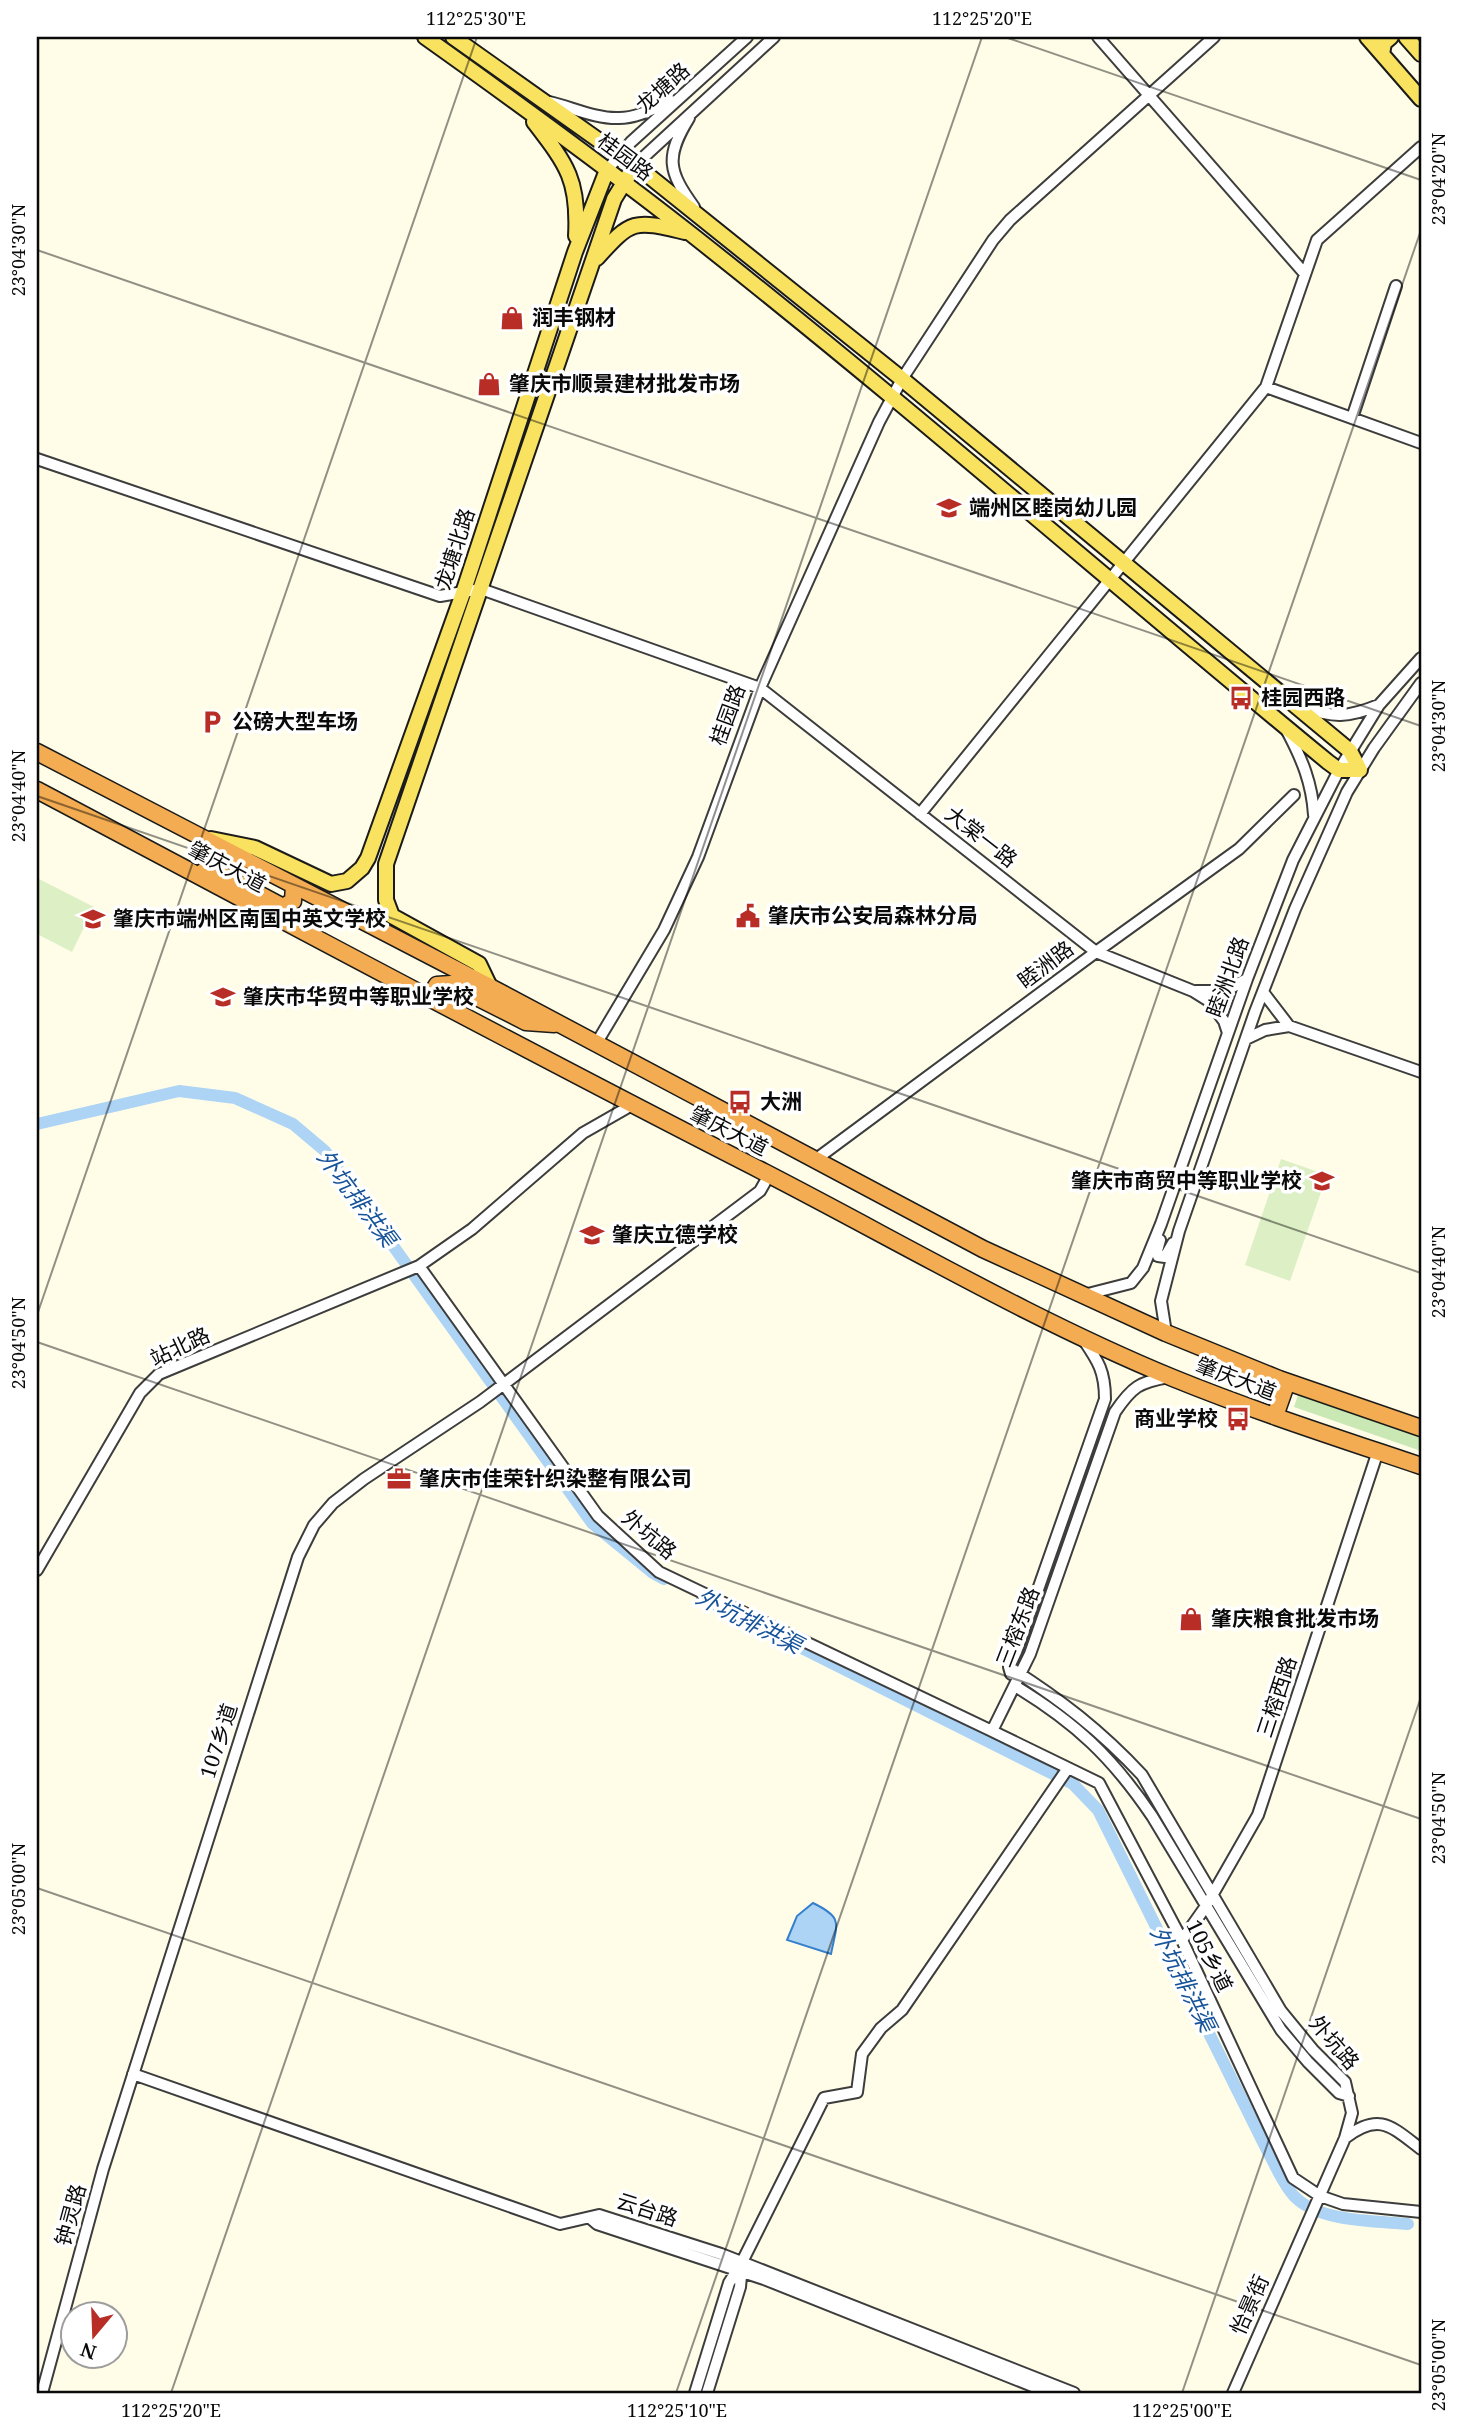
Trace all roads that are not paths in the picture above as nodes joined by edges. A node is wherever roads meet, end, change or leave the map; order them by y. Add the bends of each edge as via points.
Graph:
1 (425, 37) edge
2 (453, 37) edge
3 (747, 37) edge
4 (774, 37) edge
5 (1098, 37) edge
6 (1214, 37) edge
7 (1367, 37) edge
8 (1391, 37) edge
9 (1406, 37) edge
10 (1382, 54) junction
11 (1421, 54) edge
12 (1150, 94) junction
13 (680, 97) junction
14 (538, 99) junction
15 (1421, 99) edge
16 (521, 105) junction
17 (696, 107) junction
18 (1421, 147) edge
19 (619, 154) junction
20 (635, 165) junction
21 (607, 170) junction
22 (623, 183) junction
23 (701, 218) junction
24 (690, 233) junction
25 (575, 252) junction
26 (592, 264) junction
27 (1305, 274) junction
28 (1396, 286) dead end
29 (902, 379) junction
30 (1266, 387) junction
31 (893, 397) junction
32 (1352, 418) junction
33 (1421, 443) edge
34 (37, 459) edge
35 (1124, 563) junction
36 (1110, 580) junction
37 (481, 589) junction
38 (463, 593) junction
39 (1421, 658) edge
40 (760, 688) junction
41 (1420, 689) edge
42 (1296, 705) junction
43 (1380, 705) junction
44 (1284, 726) junction
45 (1350, 751) junction
46 (37, 752) edge
47 (1339, 770) junction
48 (1360, 770) junction
49 (37, 790) edge
50 (1294, 795) dead end
51 (920, 814) junction
52 (1314, 816) junction
53 (196, 836) junction
54 (184, 868) junction
55 (294, 886) junction
56 (1096, 952) junction
57 (1247, 979) junction
58 (490, 987) junction
59 (1193, 991) junction
60 (1263, 992) junction
61 (429, 997) junction
62 (559, 1024) junction
63 (1289, 1026) junction
64 (1228, 1033) junction
65 (1246, 1039) junction
66 (596, 1044) junction
67 (1421, 1072) edge
68 (632, 1105) junction
69 (815, 1160) junction
70 (769, 1175) junction
71 (1161, 1224) junction
72 (1179, 1231) junction
73 (419, 1266) junction
74 (1082, 1295) junction
75 (1166, 1333) junction
76 (1080, 1336) junction
77 (1171, 1377) junction
78 (1287, 1382) junction
79 (504, 1385) junction
80 (1275, 1416) junction
81 (1421, 1429) edge
82 (1378, 1451) junction
83 (1421, 1466) edge
84 (37, 1570) edge
85 (1009, 1667) junction
86 (1021, 1675) junction
87 (1015, 1686) junction
88 (992, 1731) junction
89 (1068, 1769) junction
90 (1213, 1894) junction
91 (1206, 1906) junction
92 (1182, 1940) junction
93 (134, 2074) junction
94 (1349, 2096) junction
95 (1345, 2138) junction
96 (1421, 2148) edge
97 (103, 2169) joint
98 (1320, 2196) junction
99 (1421, 2212) edge
100 (740, 2267) junction
101 (42, 2393) edge
102 (695, 2393) edge
103 (707, 2393) edge
104 (1050, 2393) edge
105 (1074, 2393) edge
106 (1233, 2393) edge

1 - 16 main road, 桂园路
2 - 14 main road
3 - 13 street, 龙塘路
4 - 17 street
5 - 12 street
6 - 12 street, 桂园路
7 - 10 main road
8 - 10 main road
9 - 11 main road
10 - 15 main road
12 - 27 street
12 - 29 street, 桂园路 via 1010,220
13 - 14 street via 619,118
13 - 19 street, 龙塘路
14 - 19 main road
16 - 21 main road, 桂园路
16 - 25 main road via 572,179 577,215
17 - 20 street
17 - 23 street via 677,139 671,162 679,186
18 - 27 street via 1317,240
19 - 20 main road
19 - 21 street, 龙塘路
20 - 22 main road, 龙塘北路
20 - 23 main road
21 - 22 main road, 桂园路
21 - 25 main road
22 - 24 main road, 桂园路
22 - 26 main road, 龙塘北路
23 - 29 main road
24 - 26 main road via 632,225
24 - 31 main road, 桂园路
25 - 38 main road, 龙塘北路
26 - 37 main road, 龙塘北路
27 - 30 street
28 - 32 street
29 - 31 street, 桂园路
29 - 35 main road
30 - 32 street
30 - 35 street
31 - 36 main road, 桂园路
31 - 40 street, 桂园路
32 - 33 street
34 - 38 street via 440,596
35 - 36 street
35 - 42 main road
36 - 44 main road, 桂园路
36 - 51 street
37 - 38 street
37 - 40 street, 大棠一路
37 - 58 main road, 龙塘北路 via 386,864 386,901 392,916 479,964
38 - 53 main road, 龙塘北路 via 362,868 347,881 331,884 256,848
39 - 43 street, 睦洲北路
40 - 51 street, 大棠一路
40 - 66 street, 桂园路 via 698,857 664,930
41 - 48 street, 睦洲北路
42 - 43 street via 1347,716
42 - 45 main road
43 - 45 street, 睦洲北路
44 - 47 main road, 桂园路
44 - 52 street via 1310,780
45 - 47 street, 睦洲北路
45 - 48 main road
46 - 53 highway, 肇庆大道
47 - 48 main road
47 - 52 street, 睦洲北路
48 - 60 street, 睦洲北路 via 1314,862
49 - 54 highway, 肇庆大道
50 - 56 street, 睦洲路 via 1239,849
51 - 56 street, 大棠一路
52 - 57 street, 睦洲北路
53 - 55 highway, 肇庆大道
54 - 55 highway via 219,873 283,906 293,901
54 - 61 highway, 肇庆大道
55 - 58 highway, 肇庆大道
56 - 59 street, 大棠一路
56 - 69 street, 睦洲路
57 - 59 street via 1225,991
57 - 64 street, 睦洲北路
58 - 62 highway, 肇庆大道
59 - 64 street via 1209,1001
60 - 63 street
60 - 65 street, 睦洲北路
61 - 62 highway via 437,985 451,984 526,1022
61 - 68 highway, 肇庆大道
62 - 66 highway, 肇庆大道
63 - 65 street
63 - 67 street
64 - 71 street, 睦洲北路
65 - 72 street, 睦洲北路
66 - 69 highway, 肇庆大道
68 - 70 highway, 肇庆大道
68 - 73 street via 583,1133 472,1229
69 - 74 highway, 肇庆大道 via 983,1249
70 - 76 highway, 肇庆大道
70 - 79 street, 107乡道 via 760,1191
71 - 72 street via 1158,1256 1165,1257
71 - 74 street, 睦洲北路 via 1143,1268 1130,1283
72 - 75 street, 睦洲北路 via 1161,1301
73 - 79 street, 外坑路
73 - 84 street, 站北路 via 159,1374 140,1393
74 - 75 highway, 肇庆大道
75 - 78 highway, 肇庆大道
76 - 77 highway, 肇庆大道
76 - 85 street, 三榕东路 via 1100,1362 1105,1399
77 - 80 highway, 肇庆大道
77 - 86 street, 三榕东路 via 1145,1381 1128,1392 1115,1412
78 - 80 highway
78 - 81 highway, 肇庆大道
79 - 88 street, 外坑路 via 598,1516 659,1572
79 - 93 street, 107乡道 via 364,1479 314,1525 298,1557
80 - 82 highway, 肇庆大道
82 - 83 highway, 肇庆大道
82 - 90 street, 三榕西路 via 1258,1815
85 - 86 street, 外坑路
85 - 87 street, 三榕东路
86 - 87 street, 三榕东路
86 - 90 street, 外坑路 via 1085,1719 1142,1775
87 - 88 street
87 - 91 street, 外坑路 via 1077,1728 1129,1782
88 - 89 street, 105乡道
89 - 92 street, 105乡道 via 1099,1783
89 - 100 street via 902,2010 881,2028 863,2054 857,2092 824,2098
90 - 91 street, 三榕西路
90 - 94 street, 外坑路 via 1281,2011 1345,2082
91 - 92 street, 三榕西路
91 - 94 street, 外坑路 via 1281,2029 1339,2093
92 - 98 street, 105乡道 via 1293,2178
93 - 97 street, 107乡道
93 - 100 street, 云台路 via 560,2224 590,2218 597,2224
94 - 95 street, 怡景街 via 1352,2113
95 - 96 street via 1361,2126 1379,2123
95 - 98 street, 怡景街
97 - 101 street, 钟灵路
98 - 99 street, 105乡道 via 1343,2204
98 - 106 street, 怡景街
100 - 102 street via 729,2283
100 - 103 street via 740,2287
100 - 104 street, 云台路
100 - 105 street, 云台路

